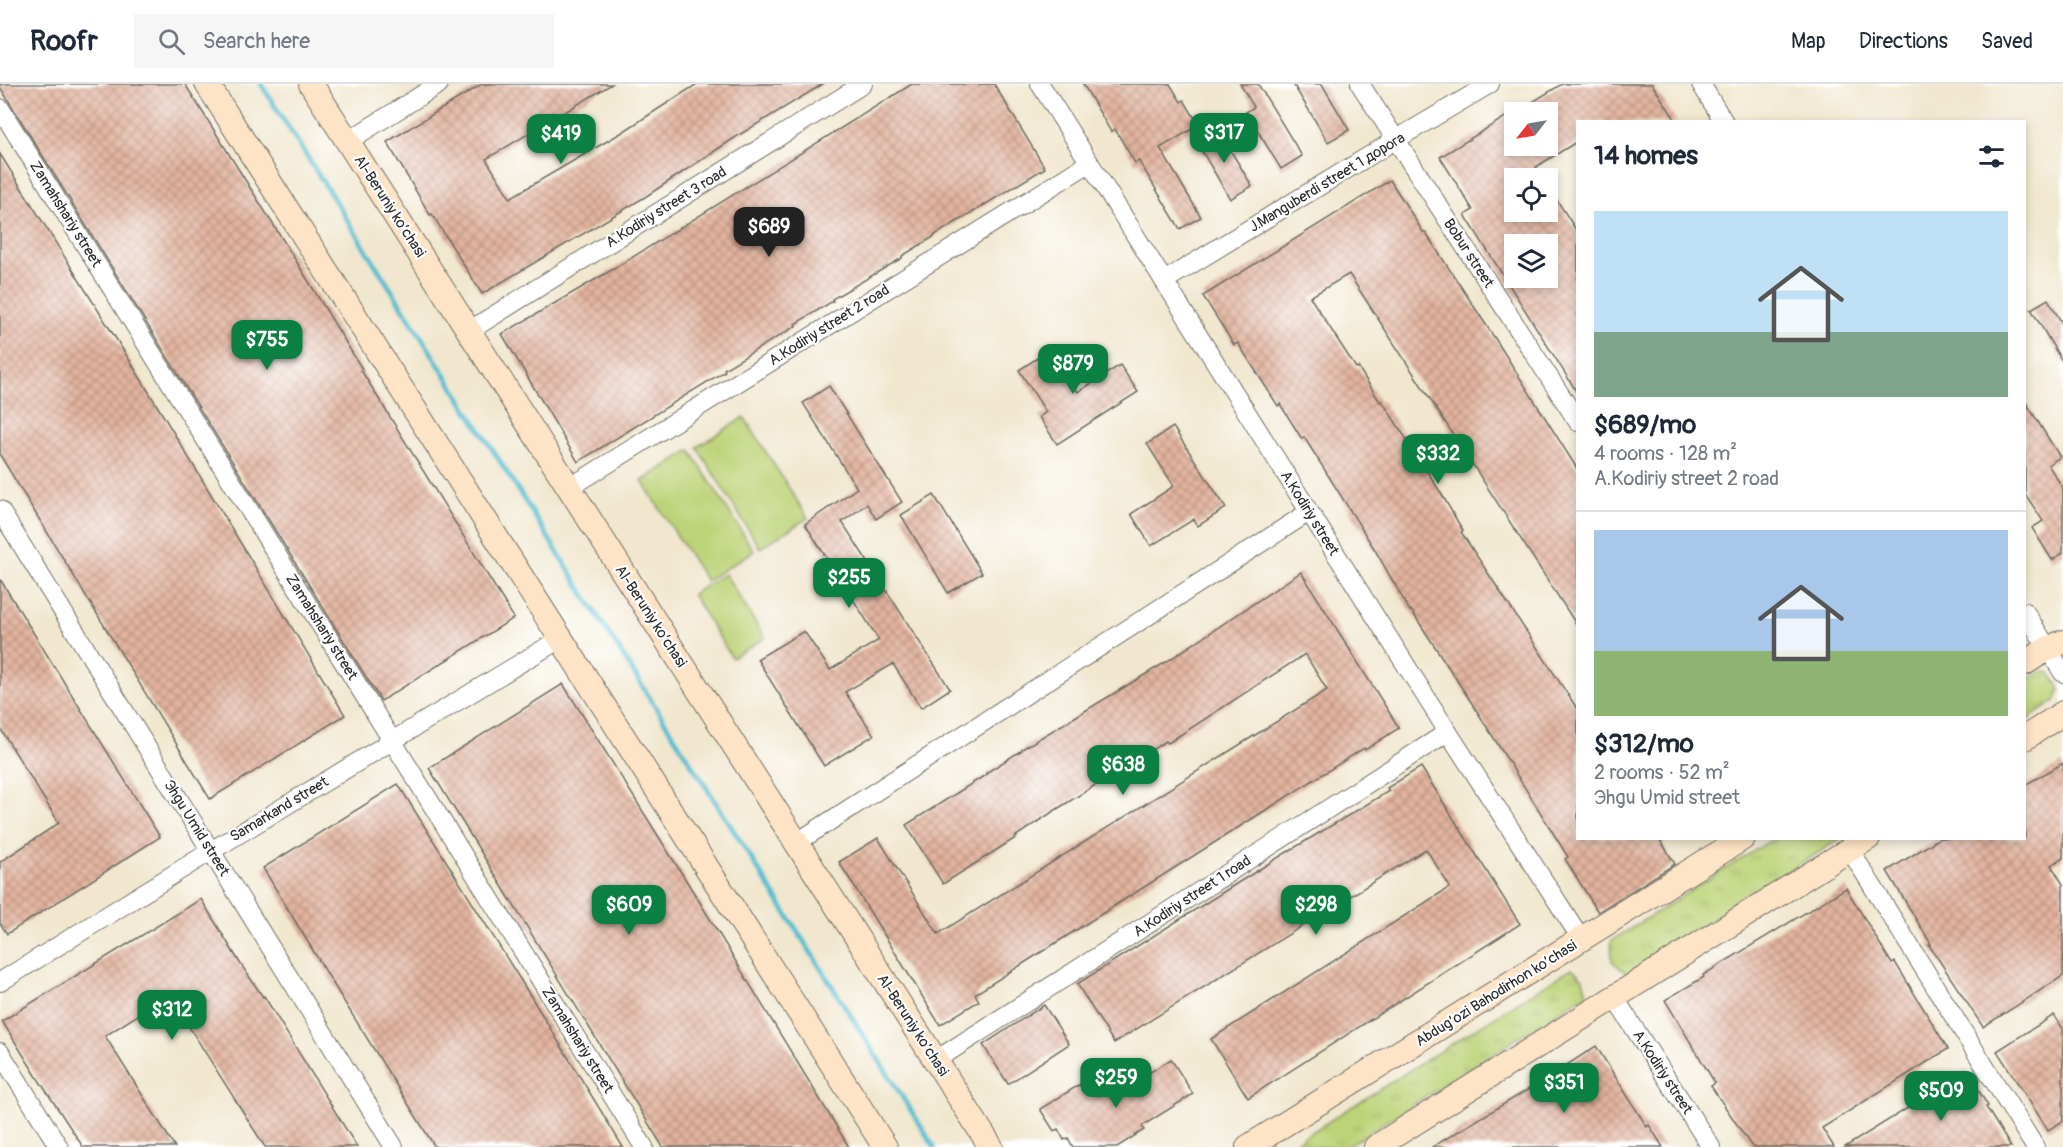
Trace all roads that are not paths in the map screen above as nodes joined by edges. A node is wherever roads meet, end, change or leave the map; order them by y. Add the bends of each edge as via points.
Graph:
1 (207, 84) edge
2 (311, 84) edge
3 (439, 84) edge
4 (863, 84) edge
5 (1040, 84) edge
6 (1360, 84) edge
7 (1490, 84) edge
8 (1701, 84) edge
9 (0, 108) edge
10 (1723, 120) edge
11 (1395, 140) junction
12 (348, 141) junction
13 (1089, 163) junction
14 (1164, 281) junction
15 (470, 331) junction
16 (1576, 419) edge
17 (569, 488) junction
18 (0, 510) edge
19 (1309, 512) junction
20 (2026, 613) edge
21 (560, 639) junction
22 (2055, 646) edge
23 (2026, 662) edge
24 (2063, 673) edge
25 (2063, 713) edge
26 (1448, 732) junction
27 (2026, 737) edge
28 (392, 741) junction
29 (1740, 840) edge
30 (796, 843) junction
31 (1859, 844) edge
32 (211, 851) junction
33 (1582, 940) junction
34 (0, 982) edge
35 (1614, 997) junction
36 (0, 1052) edge
37 (936, 1060) junction
38 (59, 1147) edge
39 (394, 1147) edge
40 (644, 1147) edge
41 (885, 1147) edge
42 (991, 1147) edge
43 (1248, 1147) edge
44 (1376, 1147) edge
45 (1711, 1147) edge
46 (2035, 1147) edge

1 - 21 main road
2 - 12 main road, Al-Beruniy ko’chasi
3 - 12 street
4 - 15 street, A.Kodiriy street 3 road
5 - 13 street, A.Kodiriy street
6 - 11 street, Bobur street
7 - 11 street, J.Manguberdi street 1 дорога
8 - 10 street
9 - 28 street, Zamahshariy street
11 - 14 street, J.Manguberdi street 1 дорога
11 - 16 street, Bobur street
12 - 15 main road, Al-Beruniy ko’chasi
13 - 14 street, A.Kodiriy street
13 - 17 street, A.Kodiriy street 2 road
14 - 19 street, A.Kodiriy street
15 - 17 main road, Al-Beruniy ko’chasi
17 - 30 main road, Al-Beruniy ko’chasi
18 - 32 street, Эhgu Umid street
19 - 26 street, A.Kodiriy street
19 - 30 street
20 - 22 street
21 - 28 street, Samarkand street
21 - 41 main road
22 - 23 main road
22 - 24 street
25 - 27 main road
26 - 33 street, A.Kodiriy street
26 - 37 street, A.Kodiriy street 1 road
28 - 32 street, Samarkand street
28 - 40 street, Zamahshariy street
29 - 33 main road, Abdug’ozi Bahodirhon ko’chasi
30 - 37 main road, Al-Beruniy ko’chasi
31 - 35 main road
31 - 46 street
32 - 34 street, Samarkand street
32 - 39 street, Эhgu Umid street
33 - 43 main road, Abdug’ozi Bahodirhon ko’chasi
35 - 44 main road
35 - 45 street, A.Kodiriy street
36 - 38 street
37 - 42 main road, Al-Beruniy ko’chasi

